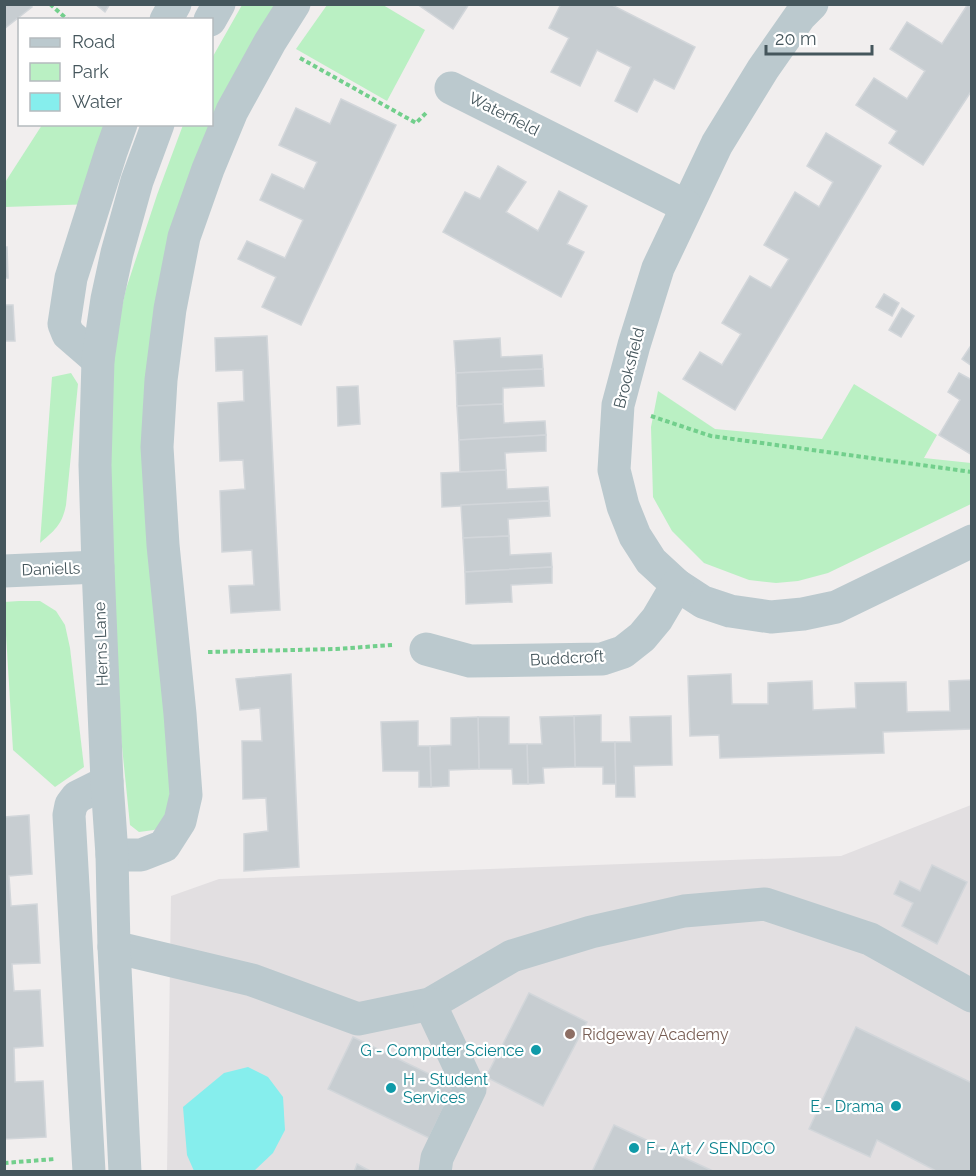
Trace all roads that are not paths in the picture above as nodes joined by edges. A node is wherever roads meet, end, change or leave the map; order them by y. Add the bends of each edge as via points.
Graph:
1 (175, 4) edge
2 (219, 4) edge
3 (294, 4) edge
4 (812, 4) edge
5 (167, 18) edge
6 (211, 18) edge
7 (451, 88) road end
8 (120, 126) edge
9 (157, 126) edge
10 (687, 206) junction
11 (98, 360) junction
12 (972, 541) edge
13 (98, 567) junction
14 (4, 571) edge
15 (677, 585) junction
16 (426, 649) road end
17 (107, 782) junction
18 (112, 855) junction
19 (114, 947) junction
20 (972, 996) edge
21 (430, 1004) junction
22 (89, 1164) edge
23 (125, 1172) edge
24 (435, 1172) edge

1 - 5 street
2 - 6 street
3 - 18 street via 232,111 208,169 184,237 170,309 157,447 186,795 180,821 164,846 141,855
4 - 10 street, Brooksfield via 763,69 717,144
7 - 10 street, Waterfield
8 - 11 street via 71,278 63,324 68,334
9 - 11 street, Herns Lane via 117,253
10 - 15 street, Brooksfield via 658,268 634,345 618,405 614,470 635,536 651,561
11 - 13 street, Herns Lane
12 - 15 street, Brooksfield via 836,607 803,614 771,617 730,611 703,602
13 - 14 street, Daniells
13 - 17 street, Herns Lane
15 - 16 street, Buddcroft via 642,637 623,652 602,659 470,661
17 - 18 street, Herns Lane
17 - 22 street via 77,797 69,815
18 - 19 street, Herns Lane
19 - 21 street via 252,980 358,1019
19 - 23 street, Herns Lane
20 - 21 street via 870,939 765,904 684,911 591,932 512,956
21 - 24 street via 470,1089 437,1158

